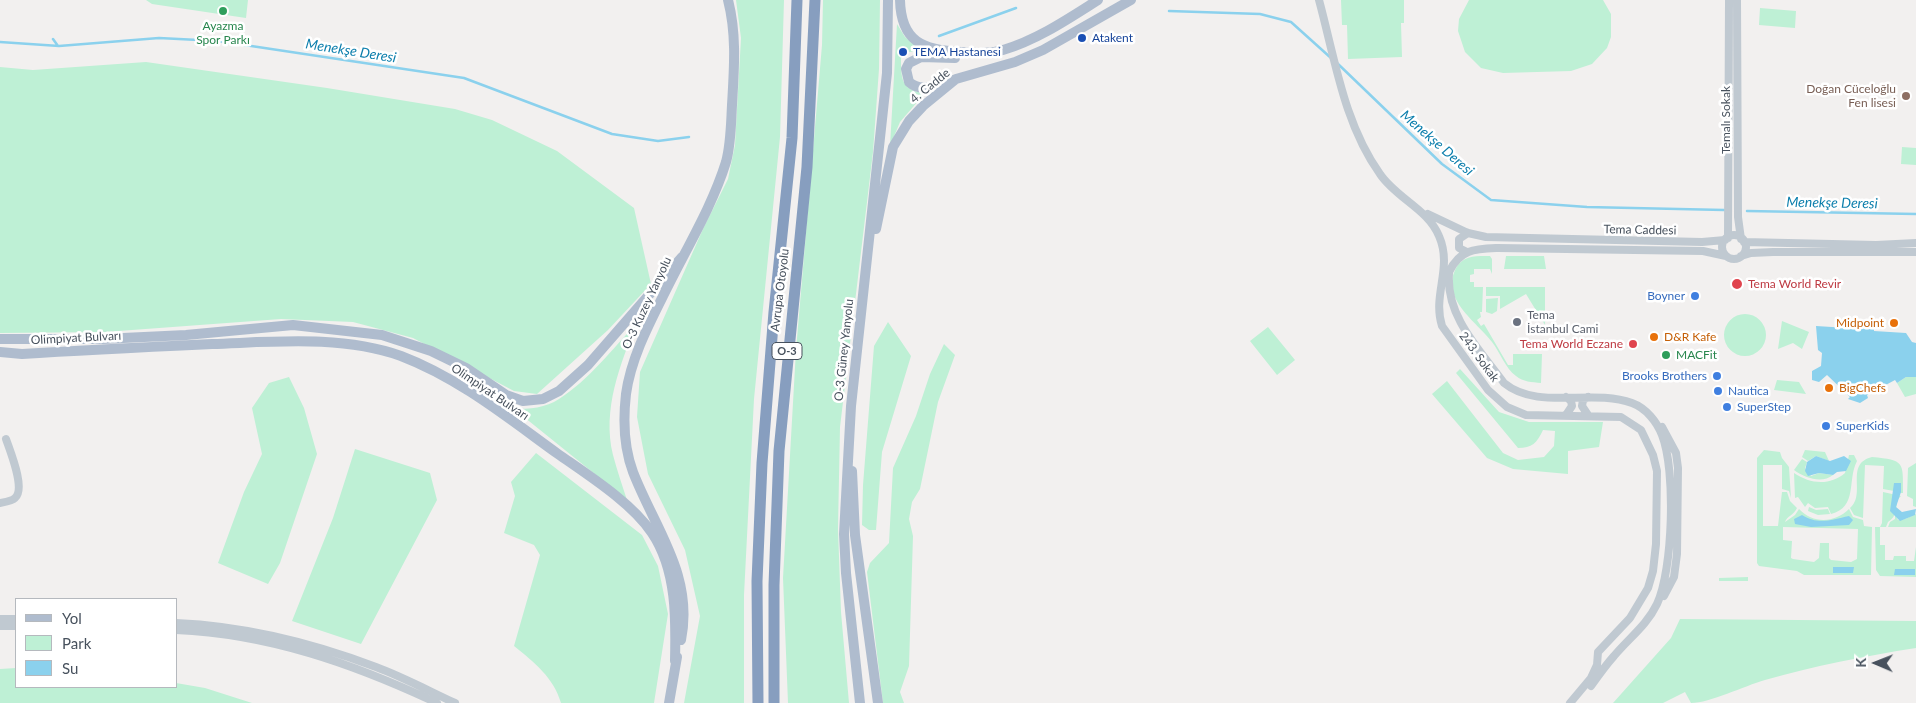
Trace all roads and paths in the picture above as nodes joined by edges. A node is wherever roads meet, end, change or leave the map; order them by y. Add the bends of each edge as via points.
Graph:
1 (728, 0) edge
2 (797, 0) edge
3 (815, 0) edge
4 (888, 0) edge
5 (900, 0) edge
6 (1098, 0) edge
7 (1131, 0) edge
8 (1319, 0) edge
9 (1729, 0) edge
10 (1738, 0) edge
11 (983, 54) junction
12 (956, 79) junction
13 (1408, 200) junction
14 (1432, 218) junction
15 (1468, 233) junction
16 (1727, 239) junction
17 (1743, 240) junction
18 (1916, 243) edge
19 (1468, 252) junction
20 (1916, 252) edge
21 (1726, 256) junction
22 (1741, 256) junction
23 (682, 257) junction
24 (1449, 272) junction
25 (863, 291) junction
26 (0, 339) edge
27 (0, 352) edge
28 (22, 354) junction
29 (0, 357) edge
30 (1566, 397) junction
31 (1588, 397) junction
32 (1566, 415) junction
33 (1588, 415) junction
34 (6, 439) dead end
35 (849, 440) junction
36 (0, 503) edge
37 (0, 619) edge
38 (15, 619) edge
39 (178, 623) edge
40 (0, 626) edge
41 (15, 626) edge
42 (178, 630) edge
43 (675, 661) junction
44 (878, 702) edge
45 (437, 703) edge
46 (455, 703) edge
47 (669, 703) edge
48 (758, 703) edge
49 (774, 703) edge
50 (860, 703) edge
51 (1570, 703) edge
52 (1577, 703) edge

1 - 23 main road, O-3 Kuzey Yanyolu via 735,48 726,160 700,224
2 - 48 highway, Avrupa Otoyolu / O-3 via 792,138 762,463 757,581
3 - 49 highway, Avrupa Otoyolu / O-3 via 806,177 779,451
4 - 25 main road, O-3 Güney Yanyolu via 887,73
5 - 11 main road, 4. Cadde via 904,25 924,47
6 - 11 main road, 4. Cadde via 1041,34 1002,51
7 - 12 main road, 4. Cadde via 1043,50 1015,62
8 - 13 street, 243. Sokak via 1350,120 1362,149 1382,177
9 - 16 street
10 - 17 street, Temalı Sokak via 1738,217
11 - 12 main road via 957,58 921,57 909,63 906,69 909,82 917,88
12 - 25 main road, 4. Cadde via 909,121 893,147
13 - 14 street
13 - 32 street, 243. Sokak via 1429,220 1441,241 1445,266 1439,303 1442,326 1488,390 1516,412
14 - 15 street, Tema Caddesi
14 - 24 street, 243. Sokak via 1443,235
15 - 16 street, Tema Caddesi via 1486,237 1554,239 1702,242
15 - 19 street via 1458,243 1459,248
16 - 17 street via 1736,236
16 - 21 street via 1722,249
17 - 18 street via 1876,246
17 - 22 street via 1745,250
19 - 21 street via 1498,248 1640,249 1703,251
19 - 24 street via 1459,256
20 - 22 street via 1773,252
21 - 22 street via 1734,259
23 - 26 main road, Olimpiyat Bulvarı via 588,365 559,391 543,399 523,401 514,398 431,351 382,335 293,325 186,335
23 - 43 main road, O-3 Kuzey Yanyolu via 632,365 624,420 633,472 675,563 684,615
24 - 30 street, 243. Sokak via 1449,296 1455,314 1504,383 1523,395
25 - 35 main road, O-3 Güney Yanyolu
27 - 28 main road, Olimpiyat Bulvarı
28 - 29 main road
28 - 43 main road, Olimpiyat Bulvarı via 296,341 362,347 398,355 430,368 458,383 578,468 644,523 653,534 672,584 676,622
30 - 31 street, 243. Sokak
30 - 32 street via 1572,406
31 - 33 street via 1582,406
31 - 52 street, 243. Sokak via 1618,398 1635,404 1650,415 1662,434 1670,488 1668,564 1656,605 1641,628
32 - 33 street, 243. Sokak
33 - 51 street, 243. Sokak via 1621,417 1641,430 1648,441 1657,471 1656,544 1653,571 1640,603 1598,652 1591,678
34 - 36 street via 19,482 18,495
35 - 44 main road via 855,535
35 - 50 main road, O-3 Güney Yanyolu via 844,534
37 - 38 street
39 - 46 street via 242,630 310,645 377,667
40 - 41 street
42 - 45 street via 246,638 320,655 373,674
43 - 47 main road, O-3 Kuzey Yanyolu

